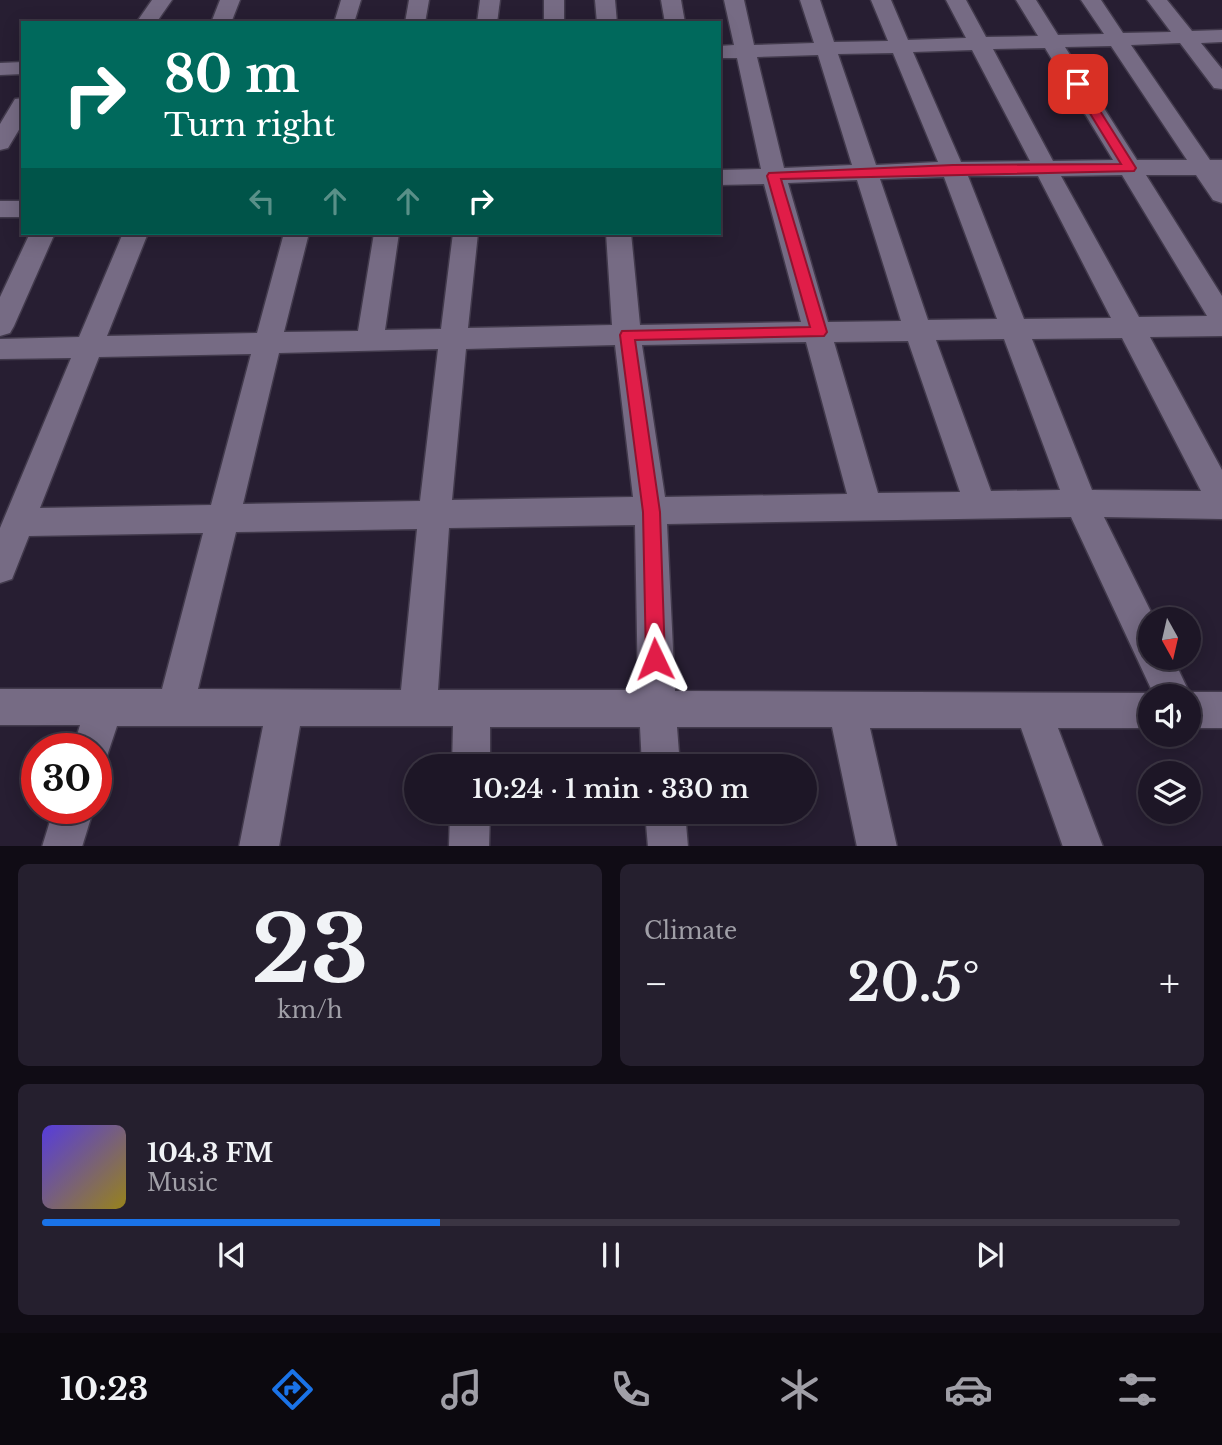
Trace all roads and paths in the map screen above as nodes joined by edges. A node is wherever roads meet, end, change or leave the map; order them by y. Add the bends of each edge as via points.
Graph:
1 (162, 0) edge
2 (230, 0) edge
3 (351, 0) edge
4 (419, 0) edge
5 (490, 0) edge
6 (554, 0) edge
7 (605, 0) edge
8 (671, 0) edge
9 (734, 0) edge
10 (810, 0) edge
11 (881, 0) edge
12 (956, 0) edge
13 (1026, 0) edge
14 (1091, 0) edge
15 (1157, 0) edge
16 (147, 21) edge
17 (222, 21) edge
18 (345, 21) edge
19 (415, 21) edge
20 (487, 21) edge
21 (554, 21) edge
22 (607, 21) edge
23 (675, 21) edge
24 (1222, 36) edge
25 (1186, 38) junction
26 (1118, 40) junction
27 (1052, 42) junction
28 (979, 44) junction
29 (900, 46) junction
30 (827, 49) junction
31 (745, 51) junction
32 (721, 52) edge
33 (21, 68) edge
34 (0, 69) edge
35 (1222, 83) edge
36 (14, 107) edge
37 (0, 144) edge
38 (1212, 167) edge
39 (1130, 168) junction
40 (953, 169) junction
41 (1048, 169) junction
42 (866, 173) junction
43 (774, 176) junction
44 (721, 178) edge
45 (1222, 195) edge
46 (21, 208) edge
47 (0, 209) edge
48 (41, 235) edge
49 (134, 235) edge
50 (296, 235) edge
51 (386, 235) edge
52 (465, 235) edge
53 (618, 235) edge
54 (1222, 318) edge
55 (0, 326) edge
56 (1222, 326) edge
57 (1129, 327) junction
58 (1014, 328) junction
59 (918, 330) junction
60 (819, 332) junction
61 (627, 335) junction
62 (454, 338) junction
63 (370, 340) junction
64 (269, 342) junction
65 (89, 346) junction
66 (0, 349) edge
67 (1081, 503) junction
68 (1222, 503) edge
69 (980, 505) junction
70 (866, 507) junction
71 (651, 512) junction
72 (434, 516) junction
73 (223, 519) junction
74 (18, 522) junction
75 (0, 568) edge
76 (1138, 622) edge
77 (0, 707) edge
78 (104, 708) junction
79 (175, 708) junction
80 (285, 708) junction
81 (418, 708) junction
82 (472, 708) junction
83 (657, 708) junction
84 (847, 709) junction
85 (1033, 709) junction
86 (1138, 710) edge
87 (1201, 710) edge
88 (1222, 710) edge
89 (97, 733) edge
90 (471, 754) edge
91 (660, 754) edge
92 (69, 824) edge
93 (470, 824) edge
94 (666, 824) edge
95 (62, 846) edge
96 (259, 846) edge
97 (469, 846) edge
98 (667, 846) edge
99 (877, 846) edge
100 (1083, 846) edge

1 - 16 street
2 - 17 street
3 - 18 street
4 - 19 street
5 - 20 street
6 - 21 street
7 - 22 street
8 - 23 street
9 - 31 street
10 - 30 street
11 - 29 street
12 - 28 street
13 - 27 street
14 - 26 street
15 - 25 street
24 - 25 street
25 - 26 street
25 - 35 street
26 - 27 street
26 - 38 street
27 - 28 street
27 - 39 street
28 - 29 street
28 - 41 street
29 - 30 street
29 - 40 street
30 - 31 street
30 - 42 street
31 - 32 street
31 - 43 street
33 - 34 street
36 - 37 street
38 - 39 street
38 - 45 street
39 - 41 street
39 - 54 street
40 - 41 street
40 - 42 street
40 - 58 street
41 - 57 street
42 - 43 street
42 - 59 street
43 - 44 street
43 - 60 street
46 - 47 street
48 - 55 street
49 - 65 street
50 - 64 street
51 - 63 street
52 - 62 street
53 - 61 street
56 - 57 street
57 - 58 street
57 - 68 street
58 - 59 street
58 - 67 street
59 - 60 street
59 - 69 street
60 - 61 street
60 - 70 street
61 - 62 street
61 - 71 street
62 - 63 street
62 - 72 street
63 - 64 street
64 - 65 street
64 - 73 street
65 - 66 street
65 - 74 street
67 - 68 street
67 - 69 street
67 - 76 street
69 - 70 street
70 - 71 street
71 - 72 street
71 - 83 street
72 - 73 street
72 - 81 street
73 - 74 street
73 - 79 street
74 - 75 street
77 - 78 street
78 - 79 street
78 - 89 street
79 - 80 street
80 - 81 street
80 - 96 street
81 - 82 street
82 - 83 street
82 - 90 street
83 - 84 street
83 - 91 street
84 - 85 street
84 - 99 street
85 - 86 street
85 - 100 street
87 - 88 street
92 - 95 street
93 - 97 street
94 - 98 street

